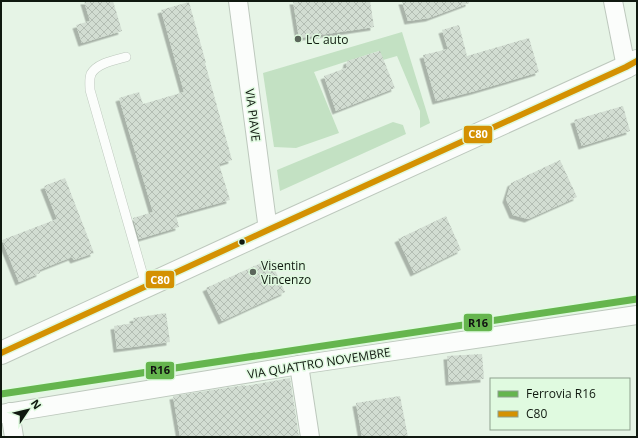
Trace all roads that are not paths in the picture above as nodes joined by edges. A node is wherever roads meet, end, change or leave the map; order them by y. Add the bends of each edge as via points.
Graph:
1 (238, 1) edge
2 (612, 1) edge
3 (126, 57) dead end
4 (631, 64) edge
5 (268, 230) junction
6 (146, 286) junction
7 (637, 315) edge
8 (1, 353) edge
9 (299, 365) junction
10 (6, 413) edge
11 (14, 437) edge
12 (310, 437) edge

1 - 5 street, VIA PIAVE
2 - 4 street
3 - 6 lane via 95,69 90,90
4 - 5 street
5 - 6 street
6 - 8 street
7 - 9 street, VIA QUATTRO NOVEMBRE
9 - 10 street, VIA QUATTRO NOVEMBRE
9 - 12 street
10 - 11 street

